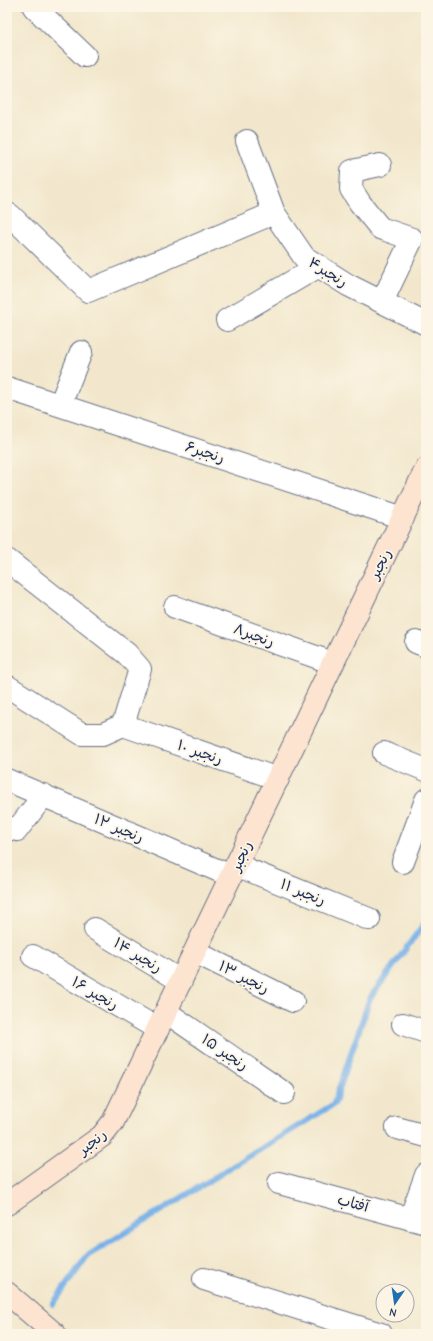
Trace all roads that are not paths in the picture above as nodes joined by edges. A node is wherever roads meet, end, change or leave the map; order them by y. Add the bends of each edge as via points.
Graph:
1 (34, 7) edge
2 (85, 56) dead end
3 (247, 141) dead end
4 (380, 165) dead end
5 (274, 213) junction
6 (7, 214) edge
7 (319, 266) junction
8 (382, 302) junction
9 (227, 320) dead end
10 (426, 324) edge
11 (81, 352) dead end
12 (7, 388) edge
13 (60, 405) junction
14 (426, 469) edge
15 (420, 497) edge
16 (403, 518) junction
17 (7, 560) edge
18 (175, 607) dead end
19 (333, 663) junction
20 (7, 686) edge
21 (123, 725) junction
22 (384, 753) dead end
23 (426, 770) edge
24 (278, 779) junction
25 (7, 780) edge
26 (44, 795) junction
27 (426, 800) edge
28 (7, 827) edge
29 (403, 862) dead end
30 (234, 870) junction
31 (369, 919) dead end
32 (95, 929) dead end
33 (195, 952) junction
34 (33, 956) dead end
35 (181, 981) junction
36 (293, 1001) dead end
37 (162, 1020) junction
38 (403, 1024) dead end
39 (426, 1032) edge
40 (284, 1093) dead end
41 (397, 1128) dead end
42 (426, 1136) edge
43 (426, 1175) edge
44 (279, 1183) dead end
45 (7, 1204) edge
46 (418, 1221) edge
47 (204, 1279) dead end
48 (7, 1293) edge
49 (329, 1326) edge
50 (55, 1334) edge
51 (381, 1334) edge

1 - 2 street
3 - 5 street, رنجبر۴
4 - 8 street via 352,171 351,189 380,228 412,239
5 - 6 street via 88,291
5 - 7 street, رنجبر۴ via 304,256
7 - 8 street, رنجبر۴ via 348,285
7 - 9 street
8 - 10 street, رنجبر۴
11 - 13 street
12 - 13 street, رنجبر۶
13 - 16 street, رنجبر۶
14 - 15 street, رنجبر
15 - 16 street, رنجبر
16 - 19 street, رنجبر
17 - 21 street via 127,654 140,669
18 - 19 street, رنجبر۸
19 - 24 street, رنجبر
20 - 21 street via 82,734 103,734
21 - 24 street, رنجبر ۱۰
22 - 23 street
24 - 30 street, رنجبر
25 - 26 street, رنجبر ۱۲
26 - 28 street via 17,830
26 - 30 street, رنجبر ۱۲
27 - 29 street
30 - 31 street, رنجبر ۱۱
30 - 33 street, رنجبر
32 - 35 street, رنجبر ۱۴
33 - 35 street, رنجبر
33 - 36 street, رنجبر ۱۳
34 - 37 street, رنجبر ۱۶
35 - 37 street, رنجبر
37 - 40 street, رنجبر ۱۵
37 - 45 street, رنجبر via 113,1122 102,1136
38 - 39 street
41 - 42 street
43 - 46 street
44 - 46 street, آفتاب
47 - 49 street
48 - 50 street
49 - 51 street

